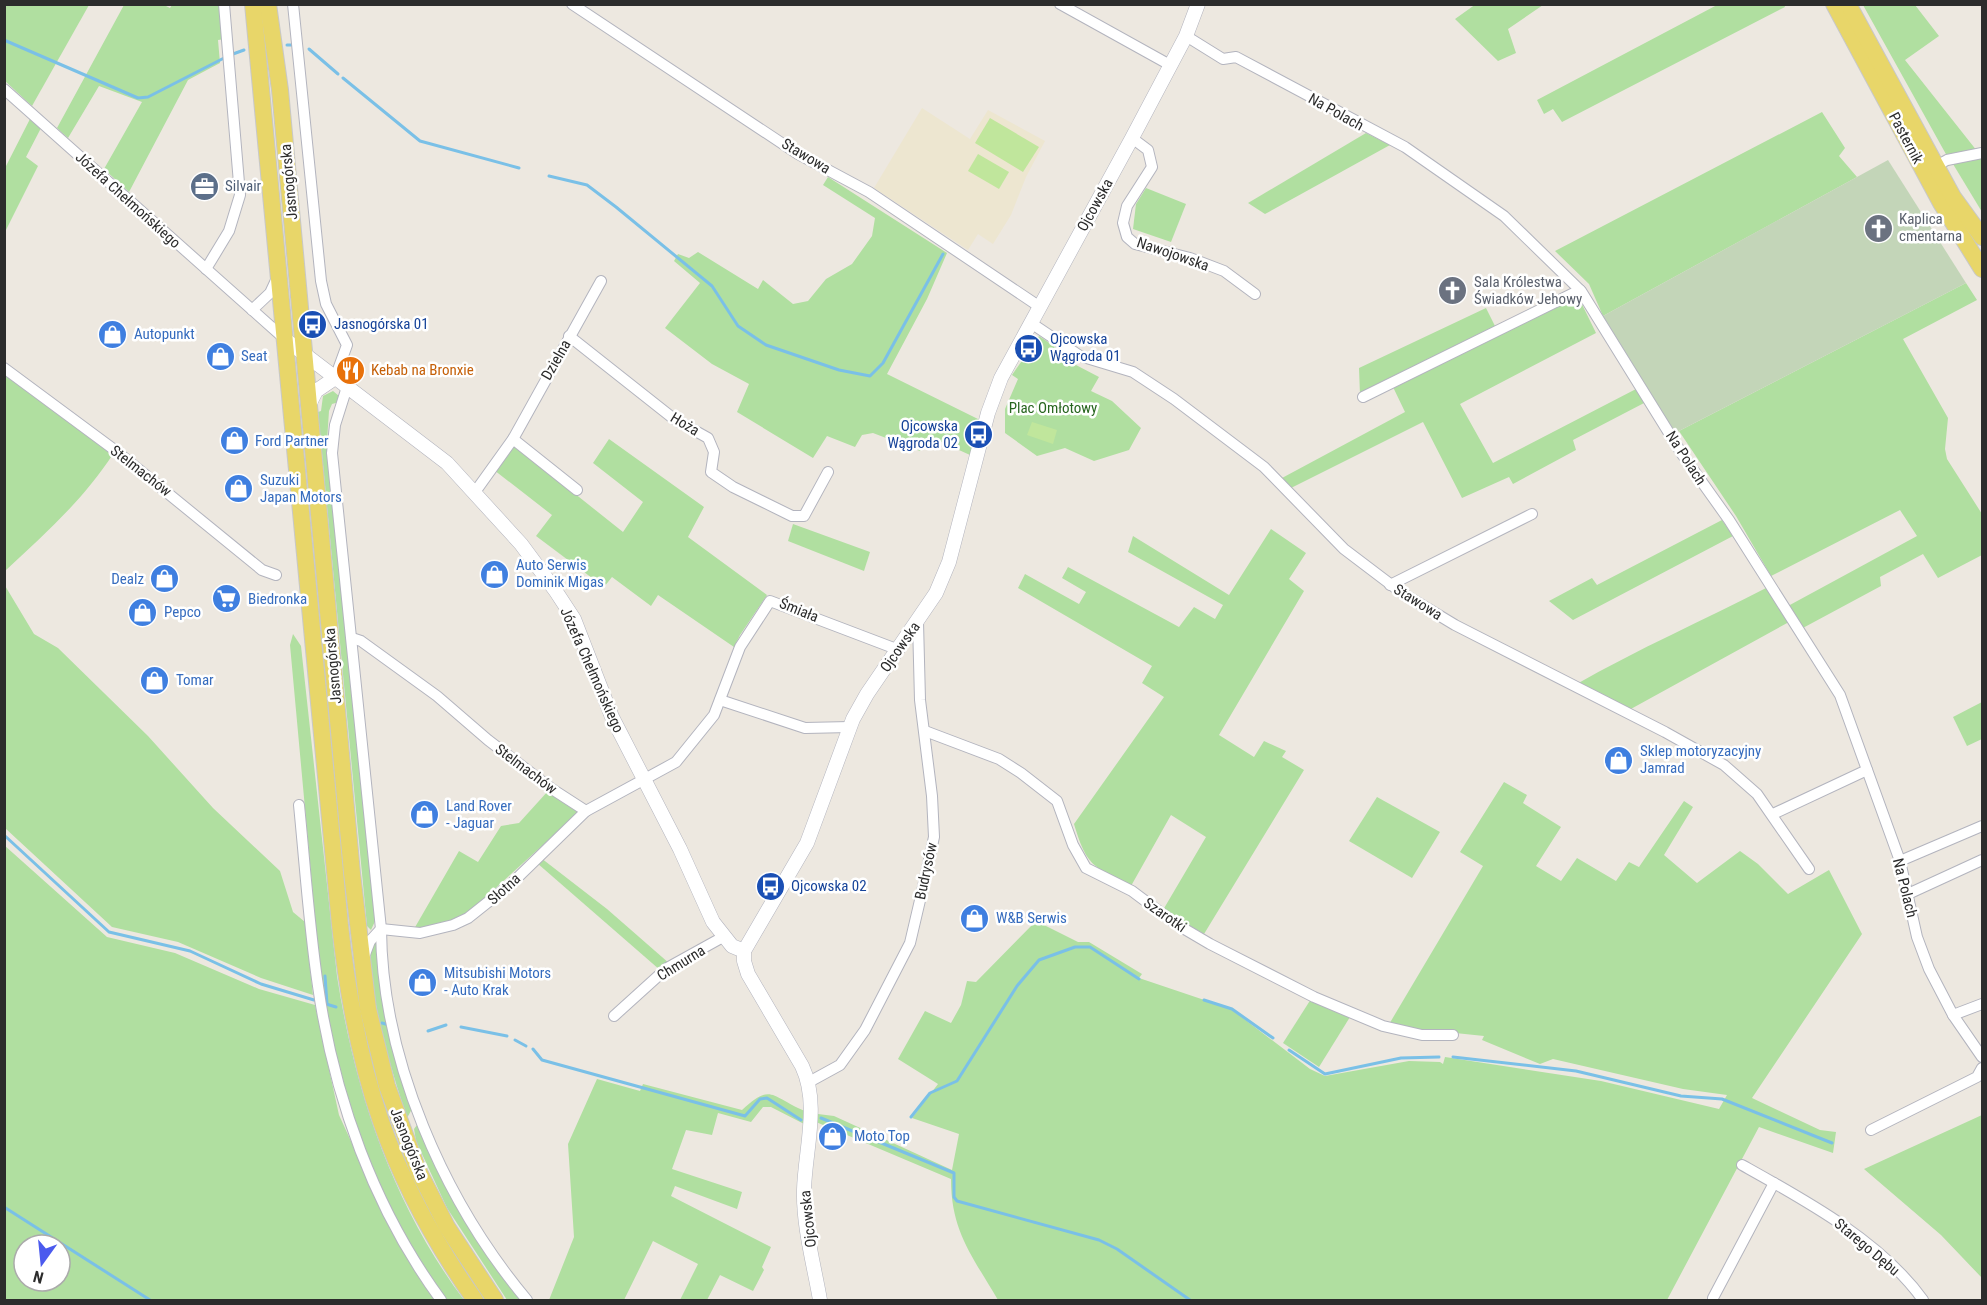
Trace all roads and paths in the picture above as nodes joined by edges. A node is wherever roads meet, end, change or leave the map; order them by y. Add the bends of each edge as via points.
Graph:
1 (224, 4) edge
2 (243, 4) edge
3 (253, 4) edge
4 (268, 4) edge
5 (278, 4) edge
6 (293, 4) edge
7 (572, 4) edge
8 (1060, 4) edge
9 (1198, 4) edge
10 (1834, 4) edge
11 (1848, 4) edge
12 (1186, 36) junction
13 (277, 65) junction
14 (1170, 65) junction
15 (258, 66) junction
16 (4, 89) edge
17 (1132, 138) junction
18 (1983, 153) edge
19 (1938, 165) junction
20 (1983, 237) edge
21 (206, 269) junction
22 (1983, 269) edge
23 (279, 273) junction
24 (601, 281) dead end
25 (1580, 290) junction
26 (1255, 294) dead end
27 (1040, 307) junction
28 (252, 310) junction
29 (1031, 323) junction
30 (569, 336) junction
31 (286, 340) junction
32 (303, 355) junction
33 (4, 368) edge
34 (335, 378) junction
35 (347, 387) junction
36 (1363, 397) dead end
37 (309, 407) junction
38 (513, 439) junction
39 (828, 472) dead end
40 (577, 490) dead end
41 (475, 492) junction
42 (1532, 514) dead end
43 (276, 575) dead end
44 (1390, 585) junction
45 (918, 622) junction
46 (352, 638) junction
47 (899, 650) junction
48 (720, 700) junction
49 (850, 727) junction
50 (925, 731) junction
51 (1867, 770) junction
52 (644, 779) junction
53 (299, 805) dead end
54 (586, 812) junction
55 (1773, 814) junction
56 (1983, 826) edge
57 (1983, 860) edge
58 (1900, 861) junction
59 (1809, 869) dead end
60 (1908, 894) junction
61 (381, 929) junction
62 (723, 937) junction
63 (744, 951) junction
64 (362, 965) junction
65 (1983, 1004) edge
66 (1953, 1015) junction
67 (614, 1016) dead end
68 (1453, 1035) dead end
69 (1983, 1057) edge
70 (1983, 1068) edge
71 (809, 1082) junction
72 (419, 1112) junction
73 (1871, 1130) dead end
74 (410, 1151) junction
75 (1742, 1165) dead end
76 (1774, 1183) junction
77 (1713, 1298) dead end
78 (441, 1300) edge
79 (475, 1300) edge
80 (495, 1300) edge
81 (527, 1300) edge
82 (820, 1300) edge
83 (1923, 1300) edge

1 - 21 street via 240,195 229,231
2 - 15 main road
3 - 15 main road, Jasnogórska
4 - 13 main road, Jasnogórska
5 - 13 main road
6 - 34 street, Jasnogórska via 321,281 326,304 347,345
7 - 27 street, Stawowa via 798,153 878,198
8 - 14 street
9 - 12 street, Ojcowska
10 - 22 main road, Pasternik via 1941,203
11 - 19 main road, Pasternik
12 - 14 street, Ojcowska
12 - 25 street, Na Polach via 1223,59 1236,57 1405,147 1504,216
13 - 32 main road, Jasnogórska
14 - 17 street, Ojcowska
15 - 23 main road, Jasnogórska
16 - 21 street, Józefa Chełmońskiego
17 - 26 street, Nawojowska via 1148,150 1152,167 1127,206 1123,223 1127,237 1135,244 1190,258 1224,272
17 - 27 street, Ojcowska
18 - 19 street
19 - 20 main road, Pasternik via 1953,197
21 - 28 street, Józefa Chełmońskiego
23 - 28 street via 270,293
23 - 31 main road, Jasnogórska
24 - 30 street, Dzielna
25 - 36 street
25 - 51 street, Na Polach via 1840,695
27 - 29 street, Ojcowska
28 - 31 street, Józefa Chełmońskiego
29 - 44 street, Stawowa via 1080,356 1133,372 1174,399 1264,467 1344,549
29 - 45 street, Ojcowska via 993,399 949,562
30 - 38 street, Dzielna
30 - 39 street, Hoża via 674,419 708,438 714,452 711,472 733,487 792,516 804,516
31 - 32 street, Józefa Chełmońskiego
31 - 79 main road, Jasnogórska via 338,902 354,1025 377,1113 404,1181 438,1245
32 - 34 street, Józefa Chełmońskiego
32 - 37 main road, Jasnogórska
33 - 43 street, Stelmachów via 262,570
34 - 35 street, Józefa Chełmońskiego
34 - 37 street via 316,391
35 - 41 street, Józefa Chełmońskiego via 436,452
35 - 46 street via 335,425 332,453
37 - 64 main road, Jasnogórska
38 - 40 street
38 - 41 street, Dzielna
41 - 52 street, Józefa Chełmońskiego via 521,544 574,619 612,717
42 - 44 street
44 - 55 street, Stawowa via 1455,625 1722,764 1743,779
45 - 47 street, Ojcowska
45 - 50 street, Budrysów
46 - 54 street, Stelmachów via 437,696 488,740
46 - 61 street
47 - 48 street, Śmiała via 770,601 740,646
47 - 49 street, Ojcowska via 867,694
48 - 49 street via 806,728
48 - 52 street, Śmiała via 714,716 686,752
49 - 63 street, Ojcowska via 807,843
50 - 68 street, Szarotki via 999,759 1021,773 1057,801 1086,868 1132,891 1210,944 1314,997 1383,1026 1422,1035
50 - 71 street, Budrysów via 934,837 910,943 854,1049 840,1065
51 - 55 street
51 - 58 street, Na Polach
52 - 54 street, Słotna
52 - 62 street, Józefa Chełmońskiego
53 - 78 street via 317,984 342,1095 383,1202
54 - 61 street, Słotna via 512,883 468,918 420,933
55 - 59 street, Stawowa
56 - 58 street
57 - 60 street
58 - 60 street, Na Polach
60 - 66 street, Na Polach via 1917,937
61 - 64 street via 369,941
61 - 72 street via 381,953 392,1016
62 - 63 street, Józefa Chełmońskiego
62 - 67 street, Chmurna via 667,968
63 - 71 street, Ojcowska via 748,974
64 - 74 main road, Jasnogórska via 381,1065
65 - 66 street
66 - 69 street, Na Polach
70 - 73 street via 1977,1077
71 - 82 street, Ojcowska via 811,1118 804,1192
72 - 74 street via 409,1125
72 - 81 street via 454,1194
74 - 80 main road, Jasnogórska via 447,1227
75 - 76 street, Starego Dębu
76 - 77 street
76 - 83 street, Starego Dębu via 1848,1229

